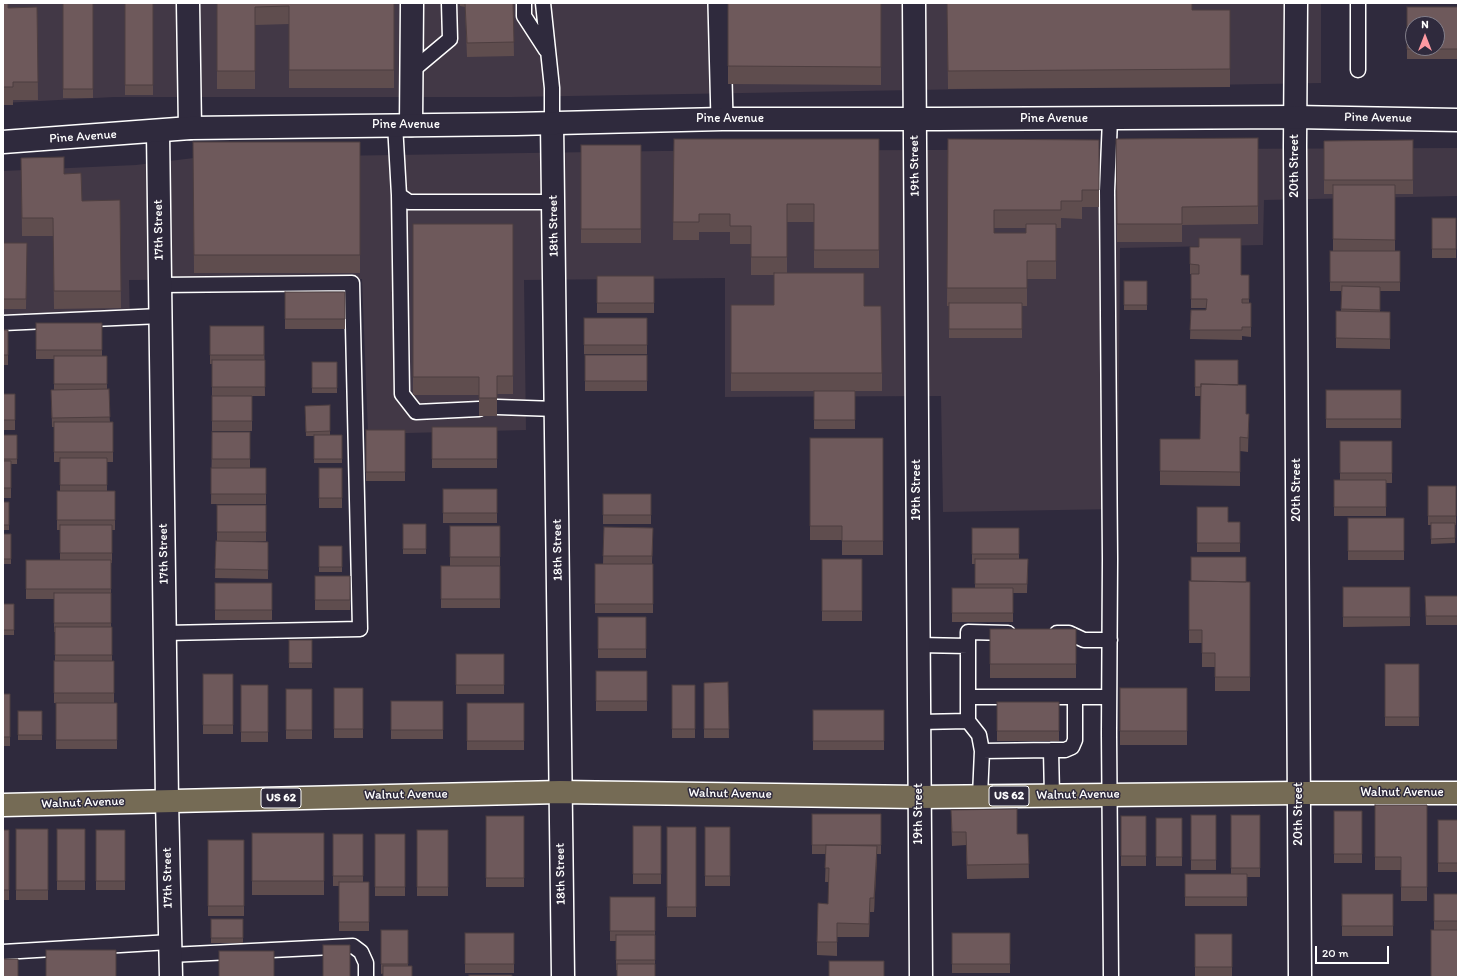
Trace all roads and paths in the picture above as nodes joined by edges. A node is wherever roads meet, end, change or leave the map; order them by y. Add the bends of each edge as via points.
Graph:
1 (188, 3) edge
2 (412, 3) edge
3 (449, 3) edge
4 (524, 3) edge
5 (543, 3) edge
6 (719, 3) edge
7 (914, 3) edge
8 (1296, 3) edge
9 (1358, 3) edge
10 (548, 52) junction
11 (413, 70) junction
12 (1358, 70) dead end
13 (1295, 117) junction
14 (722, 119) junction
15 (1110, 119) junction
16 (914, 120) junction
17 (1458, 120) edge
18 (552, 123) junction
19 (403, 125) junction
20 (190, 128) junction
21 (158, 132) junction
22 (3, 142) edge
23 (399, 195) junction
24 (553, 202) junction
25 (160, 285) junction
26 (160, 316) junction
27 (3, 323) edge
28 (497, 407) edge
29 (479, 409) edge
30 (556, 409) junction
31 (165, 633) junction
32 (1022, 633) edge
33 (1046, 633) edge
34 (1110, 640) junction
35 (919, 645) junction
36 (968, 646) junction
37 (968, 697) junction
38 (1026, 697) junction
39 (1075, 697) junction
40 (1109, 697) junction
41 (1026, 712) edge
42 (968, 721) junction
43 (919, 722) junction
44 (1051, 750) junction
45 (982, 751) junction
46 (560, 792) junction
47 (1299, 793) junction
48 (1458, 793) edge
49 (1110, 795) junction
50 (980, 796) junction
51 (1052, 796) junction
52 (919, 797) junction
53 (167, 800) junction
54 (3, 805) edge
55 (170, 949) junction
56 (3, 952) edge
57 (171, 977) edge
58 (366, 977) edge
59 (563, 977) edge
60 (921, 977) edge
61 (1112, 977) edge
62 (1300, 977) edge

1 - 20 street
2 - 11 street
3 - 11 lane via 450,39
4 - 10 lane via 524,16
5 - 10 lane
6 - 14 street
7 - 16 street, 19th Street
8 - 13 street, 20th Street
9 - 12 lane
10 - 18 lane
11 - 19 street
13 - 15 street, Pine Avenue
13 - 17 street, Pine Avenue
13 - 47 street, 20th Street
14 - 16 street, Pine Avenue
14 - 18 street, Pine Avenue
15 - 16 street, Pine Avenue
15 - 34 lane via 1107,191
16 - 35 street, 19th Street
18 - 19 street, Pine Avenue
18 - 24 street, 18th Street
19 - 20 street, Pine Avenue
19 - 23 lane
20 - 21 street, Pine Avenue
21 - 22 street, Pine Avenue
21 - 25 street, 17th Street
23 - 24 lane via 409,202
23 - 29 lane via 402,394 416,412
24 - 30 street, 18th Street
25 - 26 street, 17th Street
25 - 31 lane via 352,284 360,629
26 - 27 lane
26 - 31 street, 17th Street
28 - 30 lane
30 - 46 street, 18th Street
31 - 53 street, 17th Street
32 - 36 lane via 968,632
33 - 34 lane via 1069,633 1084,640
34 - 40 lane
35 - 36 lane
35 - 43 street, 19th Street
36 - 37 lane
37 - 38 lane
37 - 42 lane
38 - 39 lane
38 - 41 lane
39 - 40 lane
39 - 44 lane via 1075,740 1072,747
40 - 49 lane
42 - 43 lane
42 - 45 lane via 978,735
43 - 52 street, 19th Street
44 - 45 lane via 1026,746
44 - 51 lane
45 - 50 lane
46 - 52 main road, Walnut Avenue / US 62
46 - 53 main road, Walnut Avenue / US 62
46 - 59 street, 18th Street
47 - 48 main road, Walnut Avenue / US 62
47 - 49 main road, Walnut Avenue / US 62
47 - 62 street, 20th Street
49 - 51 main road, Walnut Avenue / US 62
49 - 61 lane
50 - 51 main road, Walnut Avenue / US 62
50 - 52 main road, Walnut Avenue / US 62
52 - 60 street, 19th Street
53 - 54 main road, Walnut Avenue / US 62
53 - 55 street, 17th Street
55 - 56 lane
55 - 57 street, 17th Street
55 - 58 lane via 353,946 361,952 366,963

